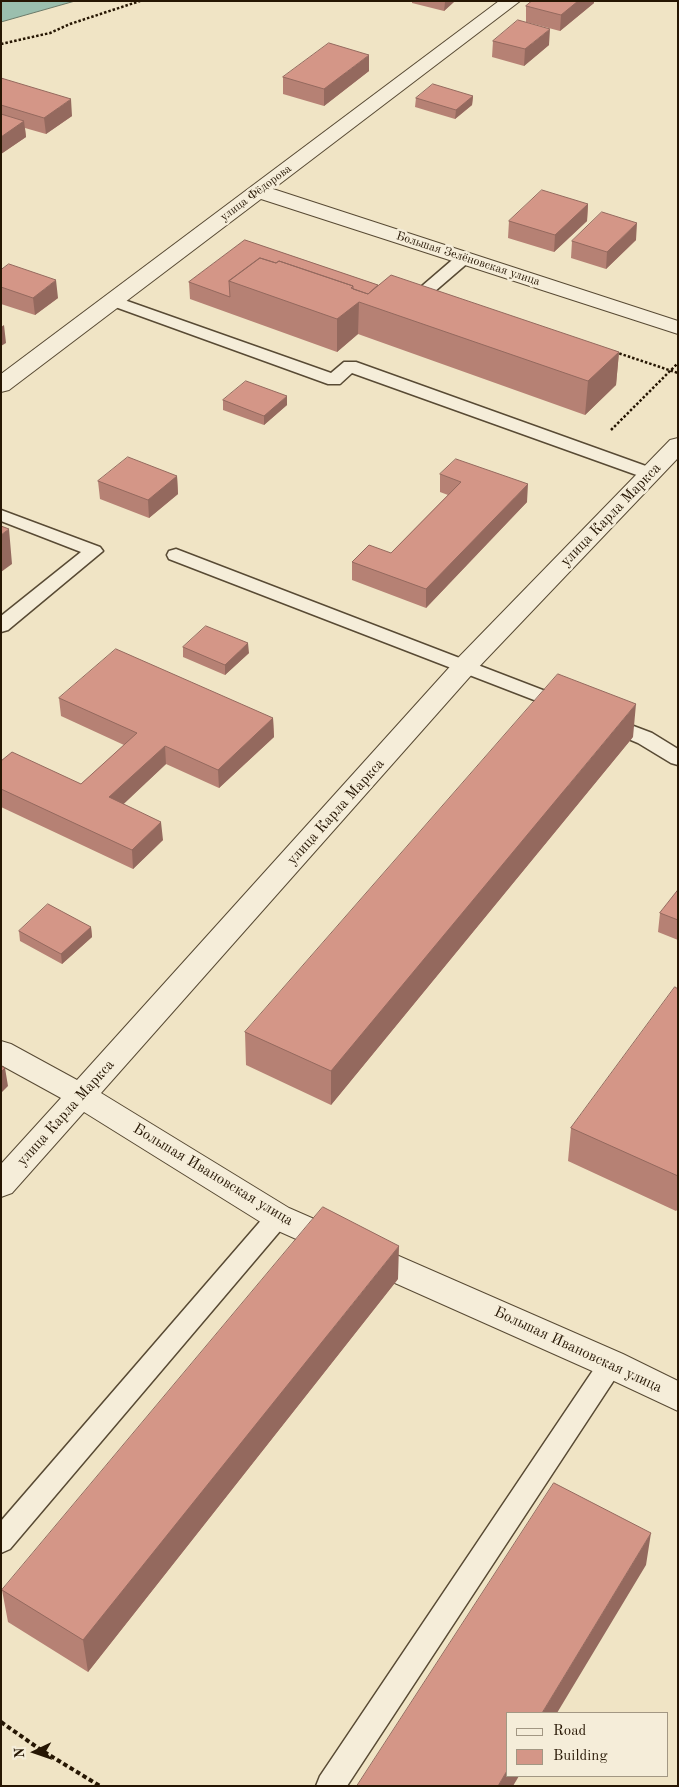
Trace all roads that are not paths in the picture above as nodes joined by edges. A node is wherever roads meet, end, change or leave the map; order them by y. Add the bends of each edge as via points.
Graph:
1 (511, 1) edge
2 (258, 190) junction
3 (464, 258) junction
4 (428, 289) edge
5 (113, 301) junction
6 (678, 328) edge
7 (1, 386) edge
8 (678, 446) edge
9 (651, 474) junction
10 (1, 515) edge
11 (176, 555) dead end
12 (1, 626) edge
13 (465, 666) junction
14 (678, 758) edge
15 (1, 1052) edge
16 (82, 1096) junction
17 (1, 1185) edge
18 (278, 1217) junction
19 (611, 1364) junction
20 (678, 1397) edge
21 (4, 1534) edge
22 (330, 1786) edge

1 - 2 street, улица Фёдорова
2 - 3 street, Большая Зелёновская улица
2 - 5 street, улица Фёдорова
3 - 4 lane
3 - 6 street, Большая Зелёновская улица
5 - 7 street, улица Фёдорова
5 - 9 lane via 334,380 350,366
8 - 9 street, улица Карла Маркса
9 - 13 street, улица Карла Маркса
10 - 12 lane via 94,551
11 - 13 lane
13 - 14 lane via 645,738
13 - 16 street, улица Карла Маркса
15 - 16 street, Большая Ивановская улица
16 - 17 street, улица Карла Маркса
16 - 18 street, Большая Ивановская улица
18 - 19 street, Большая Ивановская улица
18 - 21 lane
19 - 20 street, Большая Ивановская улица
19 - 22 lane

